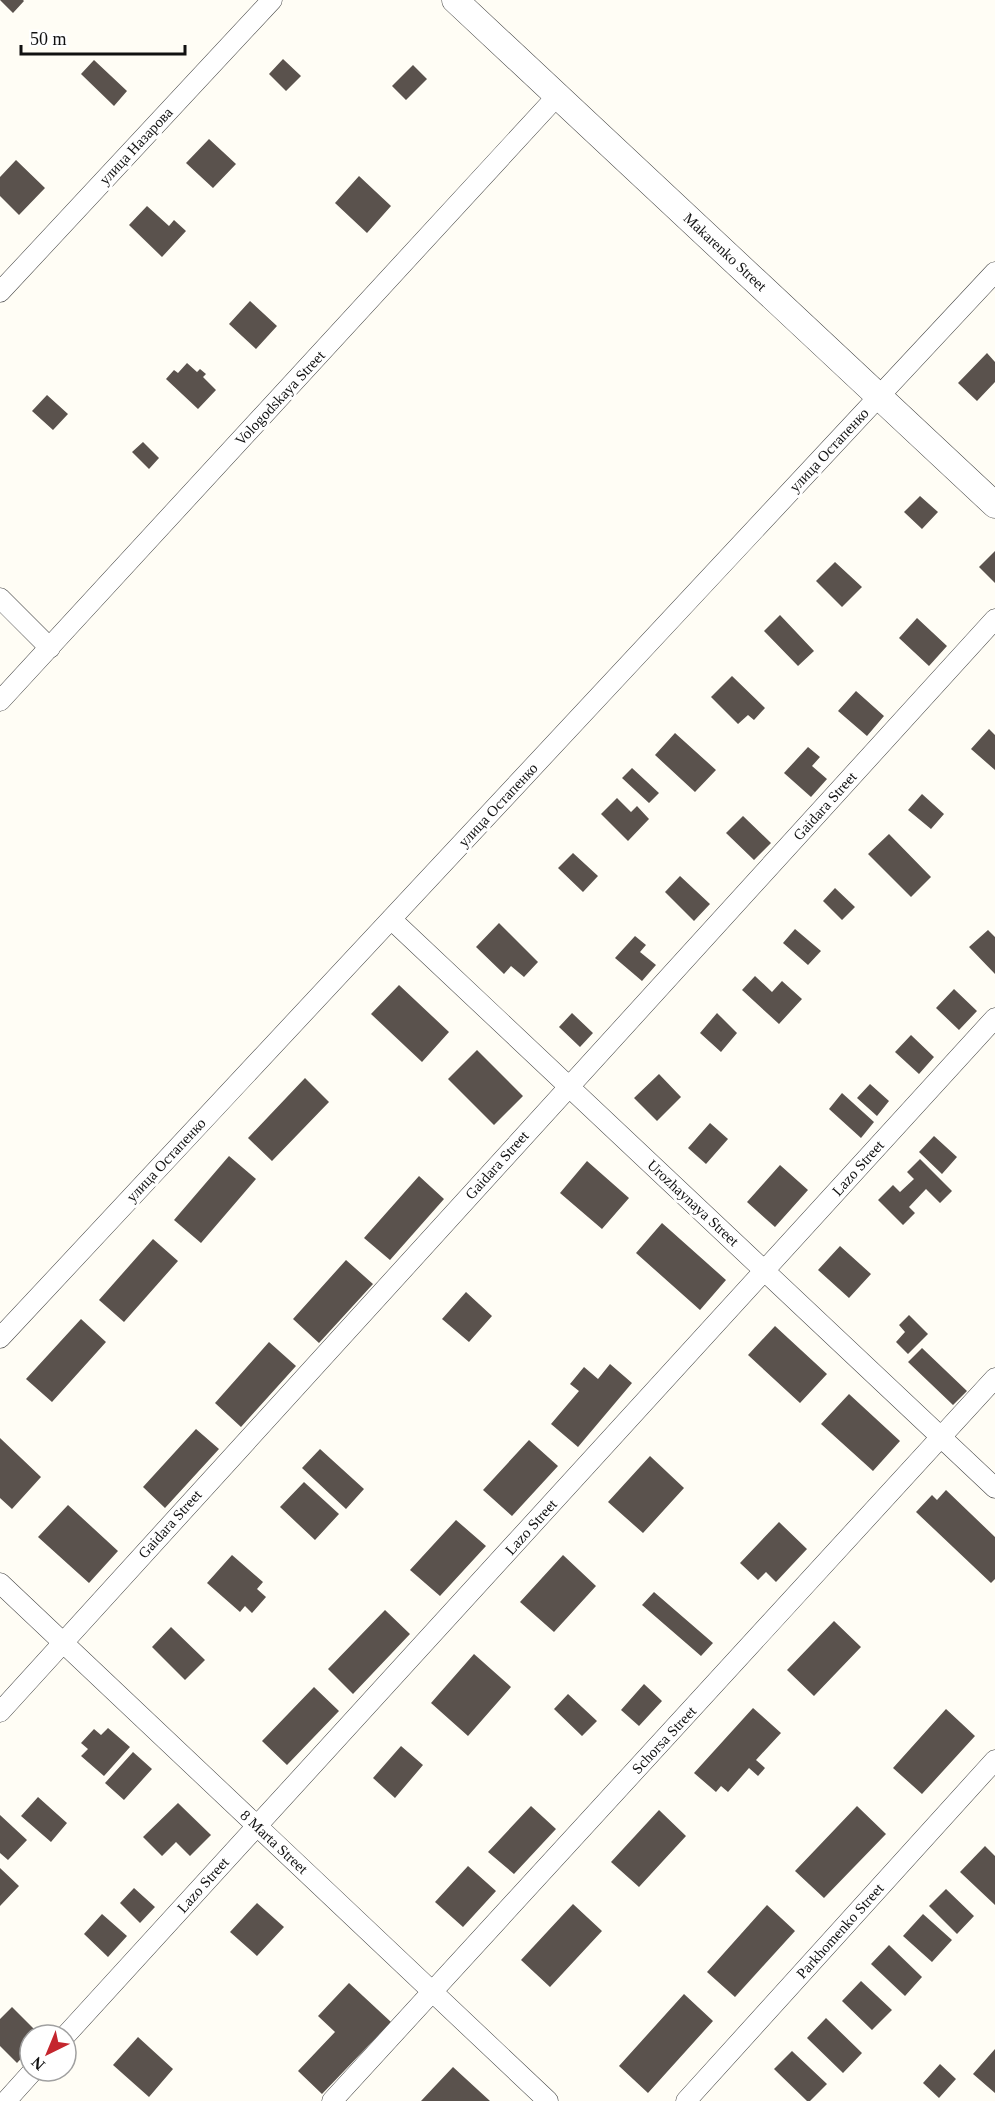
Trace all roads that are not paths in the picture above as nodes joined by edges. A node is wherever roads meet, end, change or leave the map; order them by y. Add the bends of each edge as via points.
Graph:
1 (272, 0) edge
2 (455, 0) edge
3 (558, 95) junction
4 (995, 272) edge
5 (0, 292) edge
6 (879, 396) junction
7 (995, 505) edge
8 (0, 598) edge
9 (995, 619) edge
10 (50, 648) junction
11 (0, 700) edge
12 (391, 919) junction
13 (995, 1018) edge
14 (569, 1087) junction
15 (764, 1270) junction
16 (0, 1338) edge
17 (995, 1378) edge
18 (941, 1437) junction
19 (995, 1488) edge
20 (0, 1583) edge
21 (63, 1642) junction
22 (0, 1712) edge
23 (995, 1760) edge
24 (257, 1826) junction
25 (433, 1992) junction
26 (77, 2023) edge
27 (22, 2083) edge
28 (6, 2101) edge
29 (332, 2101) edge
30 (548, 2101) edge
31 (686, 2101) edge

1 - 5 street, улица Назарова
2 - 3 street, Makarenko Street
3 - 6 street, Makarenko Street
3 - 10 street, Vologodskaya Street
4 - 6 street, улица Остапенко
6 - 7 street, Makarenko Street
6 - 12 street, улица Остапенко
8 - 10 street
9 - 14 street, Gaidara Street
10 - 11 street, Vologodskaya Street
12 - 14 street, Urozhaynaya Street
12 - 16 street, улица Остапенко
13 - 15 street, Lazo Street
14 - 15 street, Urozhaynaya Street
14 - 21 street, Gaidara Street
15 - 18 street, Urozhaynaya Street
15 - 24 street, Lazo Street
17 - 18 street, Schorsa Street
18 - 19 street, Urozhaynaya Street
18 - 25 street, Schorsa Street
20 - 21 street, 8 Marta Street
21 - 22 street, Gaidara Street
21 - 24 street, 8 Marta Street
23 - 31 street, Parkhomenko Street
24 - 25 street, 8 Marta Street
24 - 26 street, Lazo Street
25 - 29 street, Schorsa Street
25 - 30 street, 8 Marta Street
27 - 28 street

